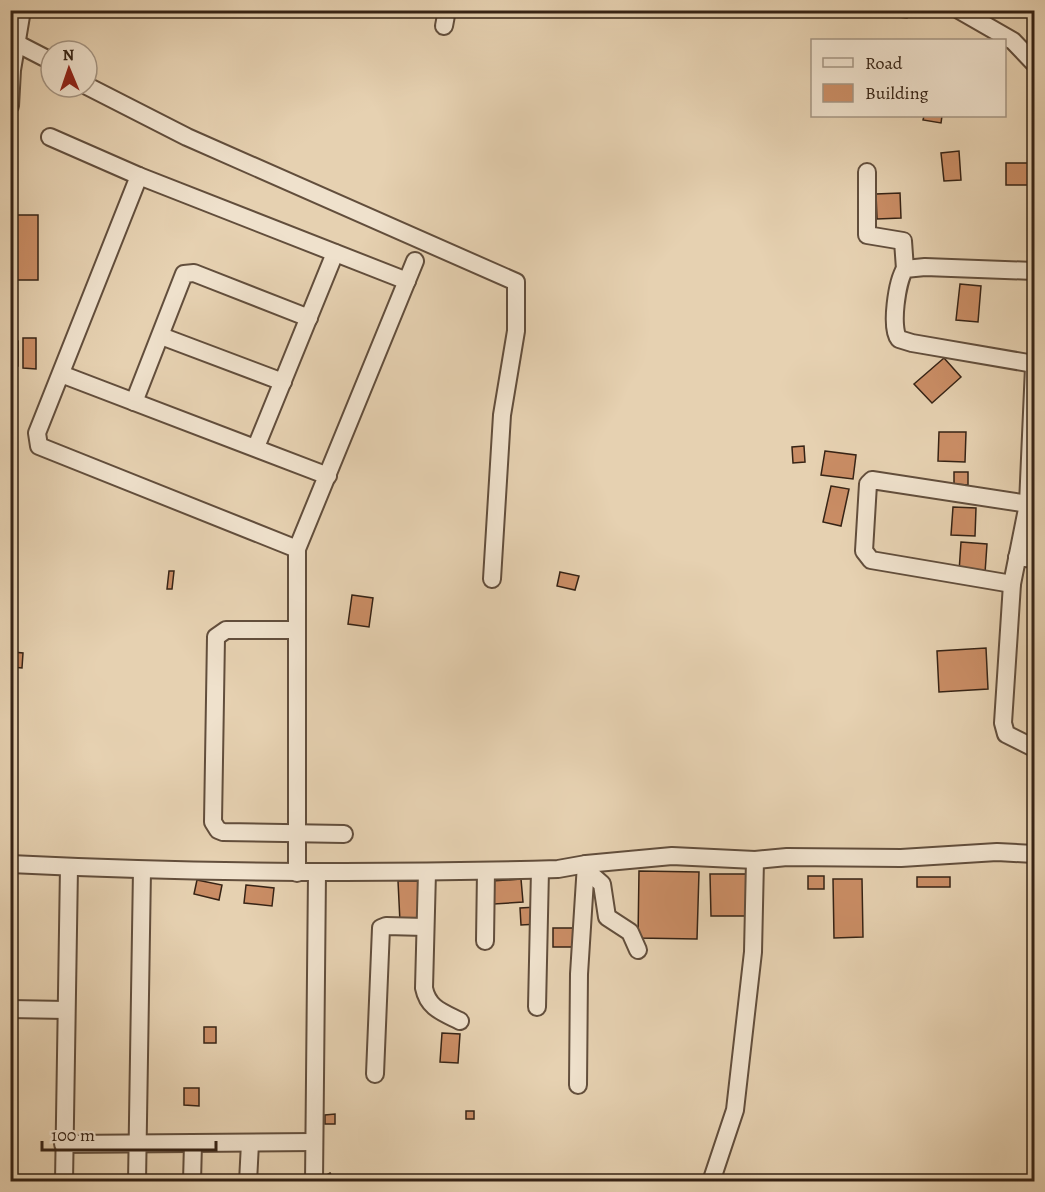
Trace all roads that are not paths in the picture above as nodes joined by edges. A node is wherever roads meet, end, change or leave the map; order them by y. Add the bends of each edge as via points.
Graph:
1 (22, 10) edge
2 (959, 10) edge
3 (16, 43) junction
4 (39, 55) edge
5 (1035, 63) edge
6 (11, 70) edge
7 (99, 92) edge
8 (10, 106) edge
9 (50, 137) dead end
10 (867, 172) dead end
11 (139, 176) junction
12 (335, 253) junction
13 (415, 261) dead end
14 (905, 269) junction
15 (1035, 271) edge
16 (407, 281) junction
17 (309, 318) junction
18 (161, 336) junction
19 (1035, 365) edge
20 (61, 374) junction
21 (283, 382) junction
22 (134, 402) junction
23 (256, 447) junction
24 (328, 476) junction
25 (1028, 504) junction
26 (297, 549) junction
27 (1017, 557) junction
28 (1035, 559) edge
29 (492, 579) dead end
30 (1012, 584) junction
31 (297, 630) junction
32 (1035, 748) edge
33 (297, 832) junction
34 (344, 834) dead end
35 (1035, 854) edge
36 (755, 861) junction
37 (10, 864) edge
38 (69, 867) junction
39 (586, 867) junction
40 (142, 870) junction
41 (540, 870) junction
42 (486, 871) junction
43 (427, 872) junction
44 (297, 873) junction
45 (317, 873) junction
46 (425, 927) junction
47 (485, 941) dead end
48 (638, 950) dead end
49 (537, 1007) dead end
50 (10, 1009) edge
51 (66, 1010) junction
52 (460, 1021) dead end
53 (375, 1074) dead end
54 (578, 1085) dead end
55 (314, 1142) junction
56 (193, 1143) junction
57 (250, 1143) junction
58 (63, 1144) junction
59 (138, 1144) junction
60 (64, 1182) edge
61 (137, 1182) edge
62 (192, 1182) edge
63 (248, 1182) edge
64 (314, 1182) edge
65 (711, 1182) edge

1 - 3 street
2 - 5 street via 1013,41
3 - 4 street
3 - 6 street
6 - 8 street
7 - 29 street via 187,137 516,282 516,331 502,415
9 - 11 street
10 - 14 street via 867,235 903,241
11 - 12 street
11 - 20 street
12 - 16 street
12 - 17 street
13 - 16 street
14 - 15 street
14 - 19 street via 894,325 900,339
16 - 24 street
17 - 18 street via 188,273 181,278
17 - 21 street
18 - 21 street
18 - 22 street
19 - 25 street
20 - 22 street
20 - 26 street via 38,434 39,446
21 - 23 street
22 - 23 street
23 - 24 street
24 - 26 street
25 - 27 street
25 - 30 street via 872,480 868,484 864,551 871,560
26 - 31 street
27 - 28 street
27 - 30 street
30 - 32 street via 1003,723 1006,734
31 - 33 street
31 - 33 street via 226,630 216,637 213,822 223,832
33 - 34 street
33 - 44 street
35 - 36 street via 787,857
36 - 39 street via 672,856
36 - 65 street via 753,952 735,1110
37 - 38 street
38 - 40 street
38 - 51 street
39 - 41 street
39 - 48 street via 602,884 607,917 630,933
39 - 54 street via 579,974
40 - 44 street
40 - 59 street
41 - 42 street
41 - 49 street
42 - 43 street
42 - 47 street
43 - 45 street
43 - 46 street
44 - 45 street
45 - 55 street
46 - 52 street via 426,1000
46 - 53 street via 381,928
50 - 51 street
51 - 58 street
55 - 57 street
55 - 64 street
56 - 57 street
56 - 59 street
56 - 62 street
57 - 63 street
58 - 59 street
58 - 60 street
59 - 61 street

